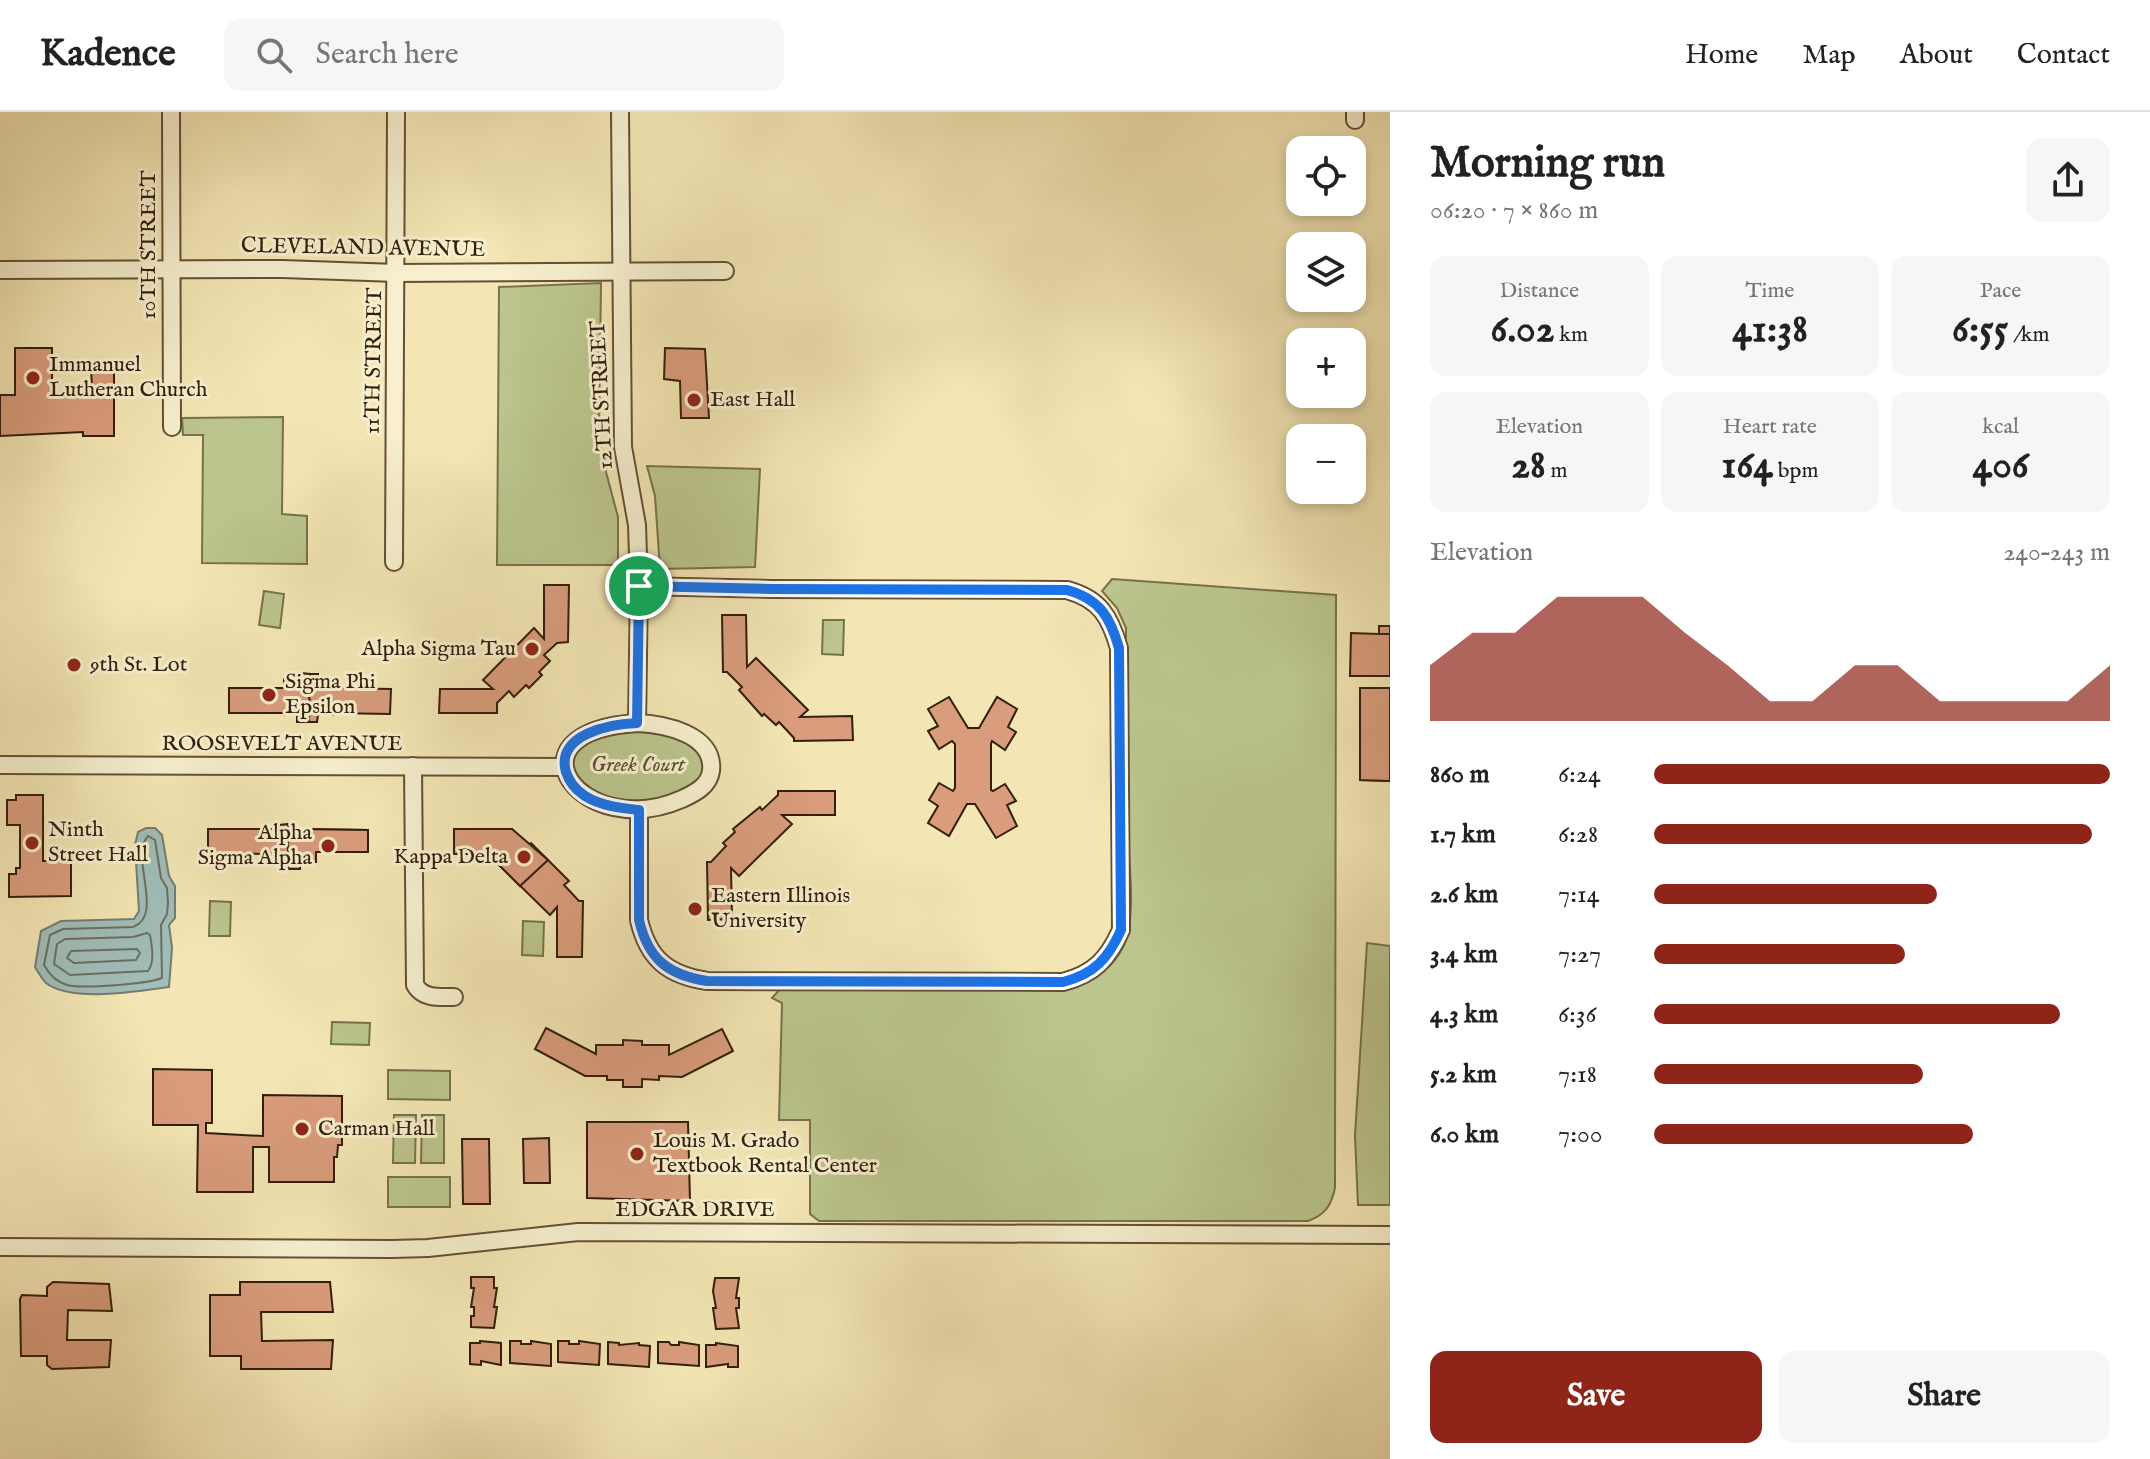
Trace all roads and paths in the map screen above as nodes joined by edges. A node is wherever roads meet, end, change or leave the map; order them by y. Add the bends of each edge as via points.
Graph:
1 (171, 112) edge
2 (396, 112) edge
3 (620, 112) edge
4 (172, 269) junction
5 (0, 270) edge
6 (619, 271) junction
7 (725, 271) dead end
8 (397, 273) junction
9 (172, 427) dead end
10 (394, 562) dead end
11 (639, 586) junction
12 (637, 723) junction
13 (0, 765) edge
14 (413, 766) junction
15 (564, 767) junction
16 (639, 810) junction
17 (454, 997) dead end
18 (1390, 1235) edge
19 (0, 1247) edge

1 - 4 street, 10TH STREET
2 - 8 street, 11TH STREET
3 - 6 street, 12TH STREET
4 - 5 street, CLEVELAND AVENUE
4 - 8 street, CLEVELAND AVENUE
4 - 9 street, 10TH STREET
6 - 7 street, CLEVELAND AVENUE
6 - 8 street, CLEVELAND AVENUE
6 - 11 street, 12TH STREET via 623,447 637,525
8 - 10 street, 11TH STREET
11 - 12 street, 12TH STREET
11 - 16 street via 1081,594 1107,614 1119,648 1121,930 1094,968 1063,982 688,978 660,963 642,935
12 - 15 street via 617,724 578,740 568,749
12 - 16 street via 692,737 712,767 709,780 690,795
13 - 14 street, ROOSEVELT AVENUE
14 - 15 street, ROOSEVELT AVENUE
14 - 17 street via 415,985 428,996
15 - 16 street via 573,786 587,797
18 - 19 street, EDGAR DRIVE via 578,1232 392,1249

